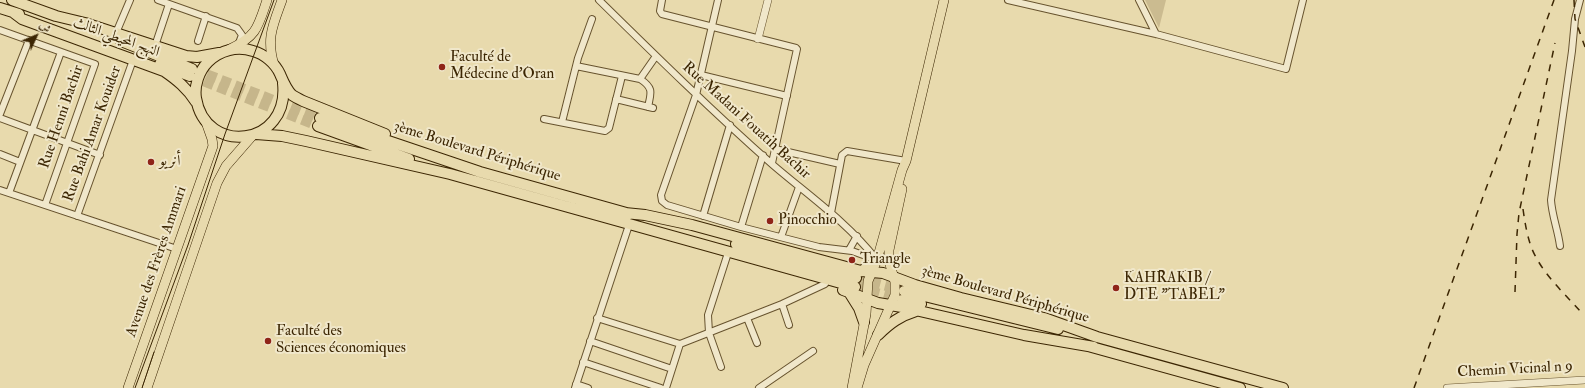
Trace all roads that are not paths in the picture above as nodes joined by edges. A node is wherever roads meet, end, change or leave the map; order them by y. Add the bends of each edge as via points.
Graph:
1 (12, 0) edge
2 (130, 0) edge
3 (158, 0) edge
4 (267, 0) edge
5 (282, 0) edge
6 (599, 0) edge
7 (662, 0) edge
8 (718, 0) edge
9 (768, 0) edge
10 (944, 0) edge
11 (1008, 0) edge
12 (1139, 0) edge
13 (1303, 0) edge
14 (1580, 0) edge
15 (25, 2) edge
16 (169, 4) junction
17 (0, 8) edge
18 (14, 13) junction
19 (56, 16) junction
20 (206, 16) junction
21 (592, 19) dead end
22 (712, 26) junction
23 (0, 30) edge
24 (116, 32) junction
25 (1156, 34) junction
26 (758, 39) junction
27 (29, 40) junction
28 (198, 41) dead end
29 (155, 46) junction
30 (229, 49) junction
31 (61, 52) junction
32 (656, 56) junction
33 (133, 60) junction
34 (274, 65) junction
35 (576, 66) junction
36 (701, 75) junction
37 (622, 76) junction
38 (640, 79) junction
39 (283, 83) junction
40 (696, 94) junction
41 (787, 96) junction
42 (616, 99) junction
43 (197, 104) junction
44 (0, 114) edge
45 (0, 118) edge
46 (544, 119) dead end
47 (206, 122) junction
48 (562, 122) junction
49 (730, 125) junction
50 (32, 130) junction
51 (254, 135) junction
52 (67, 143) junction
53 (775, 149) junction
54 (0, 154) edge
55 (100, 155) junction
56 (763, 155) junction
57 (906, 161) junction
58 (20, 162) junction
59 (772, 163) junction
60 (840, 164) junction
61 (480, 172) junction
62 (450, 174) junction
63 (799, 187) junction
64 (0, 190) edge
65 (9, 193) junction
66 (45, 205) junction
67 (831, 213) junction
68 (77, 216) junction
69 (703, 216) junction
70 (628, 225) junction
71 (741, 227) junction
72 (659, 233) junction
73 (857, 236) junction
74 (781, 237) junction
75 (1560, 246) dead end
76 (177, 249) junction
77 (849, 250) junction
78 (727, 256) junction
79 (877, 260) junction
80 (872, 272) junction
81 (894, 277) junction
82 (855, 282) junction
83 (825, 284) junction
84 (903, 295) tunnel mouth
85 (867, 298) junction
86 (782, 304) junction
87 (891, 305) junction
88 (918, 311) junction
89 (598, 318) junction
90 (746, 318) junction
91 (864, 322) junction
92 (789, 324) dead end
93 (709, 333) junction
94 (878, 335) junction
95 (590, 341) junction
96 (1095, 342) junction
97 (757, 343) dead end
98 (680, 344) junction
99 (813, 351) dead end
100 (583, 362) junction
101 (722, 367) dead end
102 (672, 369) junction
103 (1585, 380) edge
104 (575, 386) edge
105 (128, 388) edge
106 (146, 388) edge
107 (588, 388) edge
108 (661, 388) edge
109 (666, 388) edge
110 (759, 388) edge
111 (852, 388) edge
112 (857, 388) edge
113 (1240, 388) edge
114 (1283, 388) edge
115 (1447, 388) edge

1 - 15 highway
2 - 24 street
3 - 16 street
4 - 30 main road via 254,34 245,42
5 - 34 main road via 271,31 270,45
6 - 32 street, Rue Madani Fouatih Bachir
7 - 22 street via 660,13
8 - 22 street
9 - 26 street
10 - 57 main road
11 - 25 street
12 - 25 street
13 - 25 street via 1286,69
14 - 75 street via 1575,19 1551,200
15 - 19 highway
16 - 20 street
16 - 29 street
17 - 18 highway
18 - 19 highway, النهج المحيطي الثالث via 191,72
18 - 33 highway, النهج المحيطي الثالث via 22,20
19 - 24 highway
20 - 28 street
20 - 30 street via 238,28 242,35 241,40
21 - 35 street
22 - 26 street
22 - 36 street
23 - 27 street, Rue Henni Bachir
24 - 29 highway
26 - 41 street via 796,48
27 - 31 street, Rue Henni Bachir
27 - 44 street
29 - 30 highway via 197,57
30 - 34 highway via 253,51
30 - 43 highway via 214,57 201,72 197,81
31 - 50 street
31 - 52 street, Rue Henni Bachir via 95,64
32 - 38 street
32 - 40 street, Rue Madani Fouatih Bachir
33 - 43 highway, النهج المحيطي الثالث via 164,72 180,82
33 - 55 street, Rue Bahi Amar Kouider
34 - 39 highway
35 - 37 street
35 - 48 street
36 - 40 street
36 - 41 street
37 - 38 street
37 - 42 street
38 - 42 street via 647,84 651,93 650,108
39 - 51 highway via 279,114 269,126
39 - 61 highway via 292,95 303,100
40 - 49 street, Rue Madani Fouatih Bachir
40 - 69 street via 661,197 665,204
41 - 53 street
42 - 48 street via 605,131
43 - 47 highway
45 - 50 street
46 - 48 street
47 - 51 highway via 227,135
47 - 76 main road, Avenue des Frères Ammari via 213,146
49 - 56 street, Rue Madani Fouatih Bachir
49 - 69 street
50 - 52 street
50 - 58 street
51 - 62 highway via 282,136
51 - 106 main road, Avenue des Frères Ammari via 235,154 217,183
52 - 55 street
52 - 66 street, Rue Henni Bachir
53 - 59 street
53 - 60 street
54 - 58 street
55 - 68 street, Rue Bahi Amar Kouider
56 - 59 street, Rue Madani Fouatih Bachir
56 - 71 street
57 - 60 street via 847,151 842,155
57 - 79 main road
57 - 81 main road via 906,172 889,250 889,261
58 - 65 street
59 - 63 street, Rue Madani Fouatih Bachir
60 - 67 street
61 - 62 highway, 3ème Boulevard Périphérique via 319,122
61 - 82 highway, 3ème Boulevard Périphérique via 625,213 692,225
62 - 70 highway
63 - 67 street, Rue Madani Fouatih Bachir
63 - 74 street
64 - 65 street
65 - 66 street
66 - 68 street
67 - 73 street, Rue Madani Fouatih Bachir
68 - 76 street
69 - 71 street
70 - 72 highway
70 - 89 street
71 - 74 street
72 - 78 highway
72 - 82 highway
73 - 77 street
73 - 79 street, Rue Madani Fouatih Bachir
74 - 77 street via 823,248
76 - 105 main road, Avenue des Frères Ammari
77 - 79 street
78 - 83 highway
78 - 93 street via 708,315
79 - 80 main road
79 - 82 highway
80 - 81 highway, 3ème Boulevard Périphérique
80 - 82 highway, 3ème Boulevard Périphérique
80 - 85 main road via 868,281
81 - 87 main road via 895,291
81 - 96 highway, 3ème Boulevard Périphérique via 962,298 1045,313
82 - 83 highway
82 - 85 highway
82 - 91 highway via 857,302
83 - 86 street
84 - 96 highway via 1034,324
85 - 87 highway
85 - 91 main road
86 - 90 street
86 - 92 street
87 - 88 highway
87 - 94 main road
88 - 94 highway via 898,318
88 - 96 highway via 1024,335
89 - 95 street
89 - 98 street
90 - 93 street
90 - 97 street
91 - 111 main road
93 - 98 street
93 - 101 street
94 - 112 main road
95 - 100 street
95 - 102 street
96 - 113 highway
96 - 114 highway, 3ème Boulevard Périphérique
98 - 102 street
99 - 110 street
100 - 104 street
100 - 108 street
102 - 109 street
103 - 115 street, Chemin Vicinal n 9
104 - 107 street

